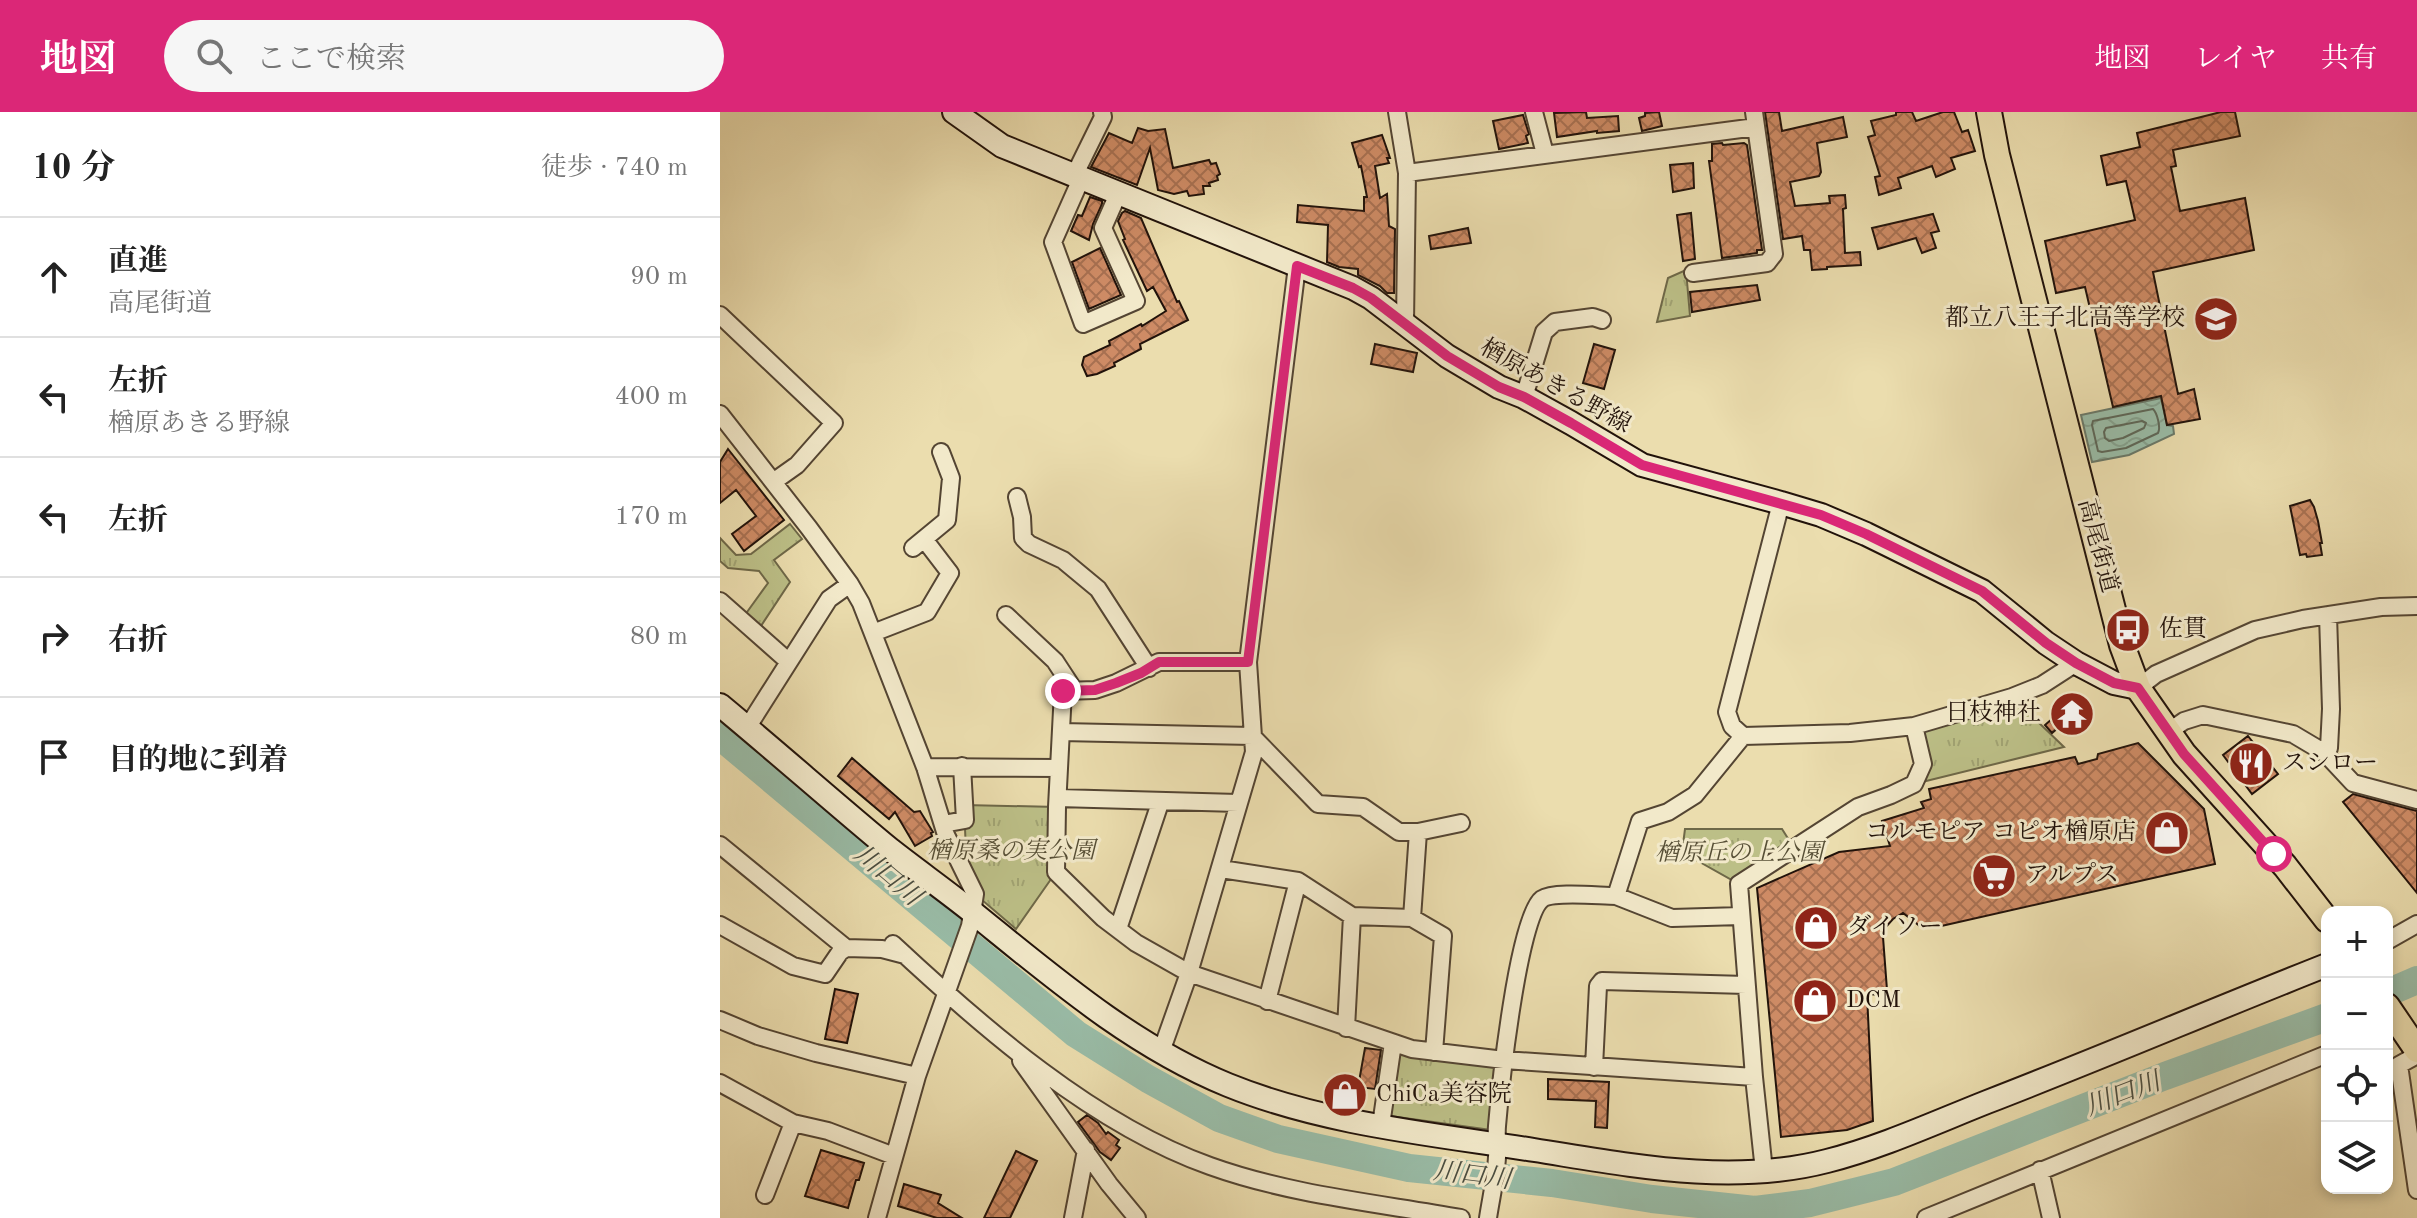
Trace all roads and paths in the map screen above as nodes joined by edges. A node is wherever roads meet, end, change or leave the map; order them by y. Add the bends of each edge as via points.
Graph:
1 (954, 112) edge
2 (1102, 112) edge
3 (1397, 112) edge
4 (1534, 112) edge
5 (1989, 112) edge
6 (1755, 119) edge
7 (1545, 154) junction
8 (1407, 173) junction
9 (1078, 178) junction
10 (1118, 194) junction
11 (1297, 266) junction
12 (1693, 273) dead end
13 (1602, 320) dead end
14 (1405, 323) junction
15 (723, 325) edge
16 (1524, 397) junction
17 (720, 414) edge
18 (941, 452) dead end
19 (773, 482) junction
20 (1017, 497) dead end
21 (1781, 503) junction
22 (850, 584) junction
23 (720, 601) edge
24 (2417, 606) edge
25 (1006, 615) dead end
26 (2328, 615) junction
27 (873, 633) junction
28 (789, 662) junction
29 (1248, 662) junction
30 (2076, 663) junction
31 (1149, 668) junction
32 (2138, 688) junction
33 (1074, 690) junction
34 (720, 705) edge
35 (1914, 726) junction
36 (747, 728) junction
37 (1061, 732) junction
38 (2168, 732) junction
39 (1252, 736) junction
40 (1743, 736) junction
41 (2325, 753) junction
42 (962, 766) junction
43 (925, 767) junction
44 (1059, 768) junction
45 (1058, 798) junction
46 (2417, 800) edge
47 (1160, 803) junction
48 (1238, 803) junction
49 (1461, 823) dead end
50 (943, 824) junction
51 (1418, 832) junction
52 (720, 845) edge
53 (1221, 869) junction
54 (1298, 881) junction
55 (1616, 896) junction
56 (2321, 912) edge
57 (1352, 916) junction
58 (1741, 916) junction
59 (1412, 918) junction
60 (972, 919) junction
61 (2417, 924) edge
62 (720, 925) edge
63 (1118, 929) junction
64 (2393, 938) edge
65 (846, 948) junction
66 (2321, 967) edge
67 (1189, 973) junction
68 (1746, 985) junction
69 (948, 988) junction
70 (1267, 1001) junction
71 (2393, 1016) edge
72 (720, 1020) edge
73 (1346, 1028) junction
74 (1393, 1043) junction
75 (1011, 1046) junction
76 (1161, 1052) junction
77 (1434, 1052) junction
78 (2417, 1052) edge
79 (2321, 1056) edge
80 (1504, 1060) junction
81 (1594, 1067) junction
82 (917, 1076) junction
83 (1754, 1077) junction
84 (720, 1083) edge
85 (793, 1123) junction
86 (1381, 1125) junction
87 (1086, 1150) junction
88 (1497, 1152) junction
89 (894, 1156) junction
90 (2040, 1170) junction
91 (1764, 1171) junction
92 (2417, 1190) edge
93 (765, 1195) dead end
94 (877, 1218) edge
95 (1073, 1218) edge
96 (1137, 1218) edge
97 (1461, 1218) edge
98 (1488, 1218) edge
99 (1926, 1218) edge
100 (2051, 1218) edge

1 - 9 street, 楢原あきる野線 via 1002,146
2 - 9 street
3 - 8 street
4 - 7 street
5 - 32 main road, 高尾街道 via 2033,301 2122,645
6 - 7 street
6 - 12 street via 1774,254 1767,263
7 - 8 street
8 - 14 street
9 - 10 street, 楢原あきる野線
9 - 10 street via 1053,242 1083,324 1136,301 1103,228
10 - 11 street, 楢原あきる野線
11 - 14 street, 楢原あきる野線 via 1353,288
11 - 29 street
13 - 16 street via 1555,322 1544,332
14 - 16 street, 楢原あきる野線 via 1447,356
15 - 19 street via 834,423 797,465
16 - 21 street, 楢原あきる野線 via 1642,465
17 - 19 street
18 - 27 street via 951,478 947,520 918,544 950,573 927,612
19 - 22 street
20 - 31 street via 1023,538 1063,560 1098,589
21 - 30 street, 楢原あきる野線 via 1866,534 1982,591
21 - 40 street via 1727,712
22 - 27 street
22 - 28 street via 829,599
23 - 28 street
24 - 26 street
25 - 33 street via 1055,661
26 - 32 street via 2255,630 2156,674
26 - 41 street via 2331,709
27 - 43 street
28 - 36 street
29 - 31 street via 1159,662
29 - 39 street
30 - 32 street, 楢原あきる野線 via 2114,683
30 - 35 street via 2012,697
31 - 33 street via 1095,690
32 - 38 main road, 高尾街道
33 - 37 street via 1063,691
34 - 36 street
35 - 40 street
35 - 58 street via 1923,764 1914,784 1858,807 1739,884
36 - 60 street
37 - 39 street
37 - 44 street
38 - 41 street via 2203,715 2293,734
38 - 56 main road, 高尾街道
39 - 48 street via 1254,752
39 - 51 street via 1318,804 1363,807 1399,832
40 - 55 street via 1695,795 1640,821
41 - 46 street via 2353,783
42 - 43 street
42 - 44 street
42 - 50 street via 965,820
43 - 50 street
44 - 45 street
45 - 47 street
45 - 63 street via 1056,872
47 - 48 street
47 - 63 street
48 - 53 street
49 - 51 street
50 - 60 street via 975,894
51 - 59 street
52 - 65 street
53 - 54 street
53 - 67 street
54 - 57 street
54 - 70 street
55 - 58 street via 1672,918
55 - 80 street via 1543,898 1533,910
57 - 59 street
57 - 73 street
58 - 68 street
59 - 77 street via 1443,936
60 - 69 street
60 - 76 street
61 - 64 street
62 - 65 street via 793,966 825,974
63 - 67 street
65 - 69 street via 899,949
66 - 91 street via 1868,1149
67 - 70 street
67 - 76 street
68 - 81 street via 1602,981
68 - 83 street
69 - 75 street
69 - 82 street
70 - 73 street
71 - 78 main road
72 - 82 street via 816,1053
73 - 74 street
74 - 77 street
74 - 86 street
75 - 87 street
75 - 97 street via 1105,1114 1209,1166 1277,1186
76 - 86 street via 1277,1103
77 - 80 street
78 - 92 street via 2399,1065
79 - 90 street
80 - 81 street
80 - 88 street
81 - 83 street
82 - 89 street
83 - 91 street
84 - 85 street
85 - 89 street
85 - 93 street
86 - 88 street
87 - 95 street
87 - 96 street
88 - 91 street via 1693,1172
88 - 98 street
89 - 94 street
90 - 99 street
90 - 100 street

